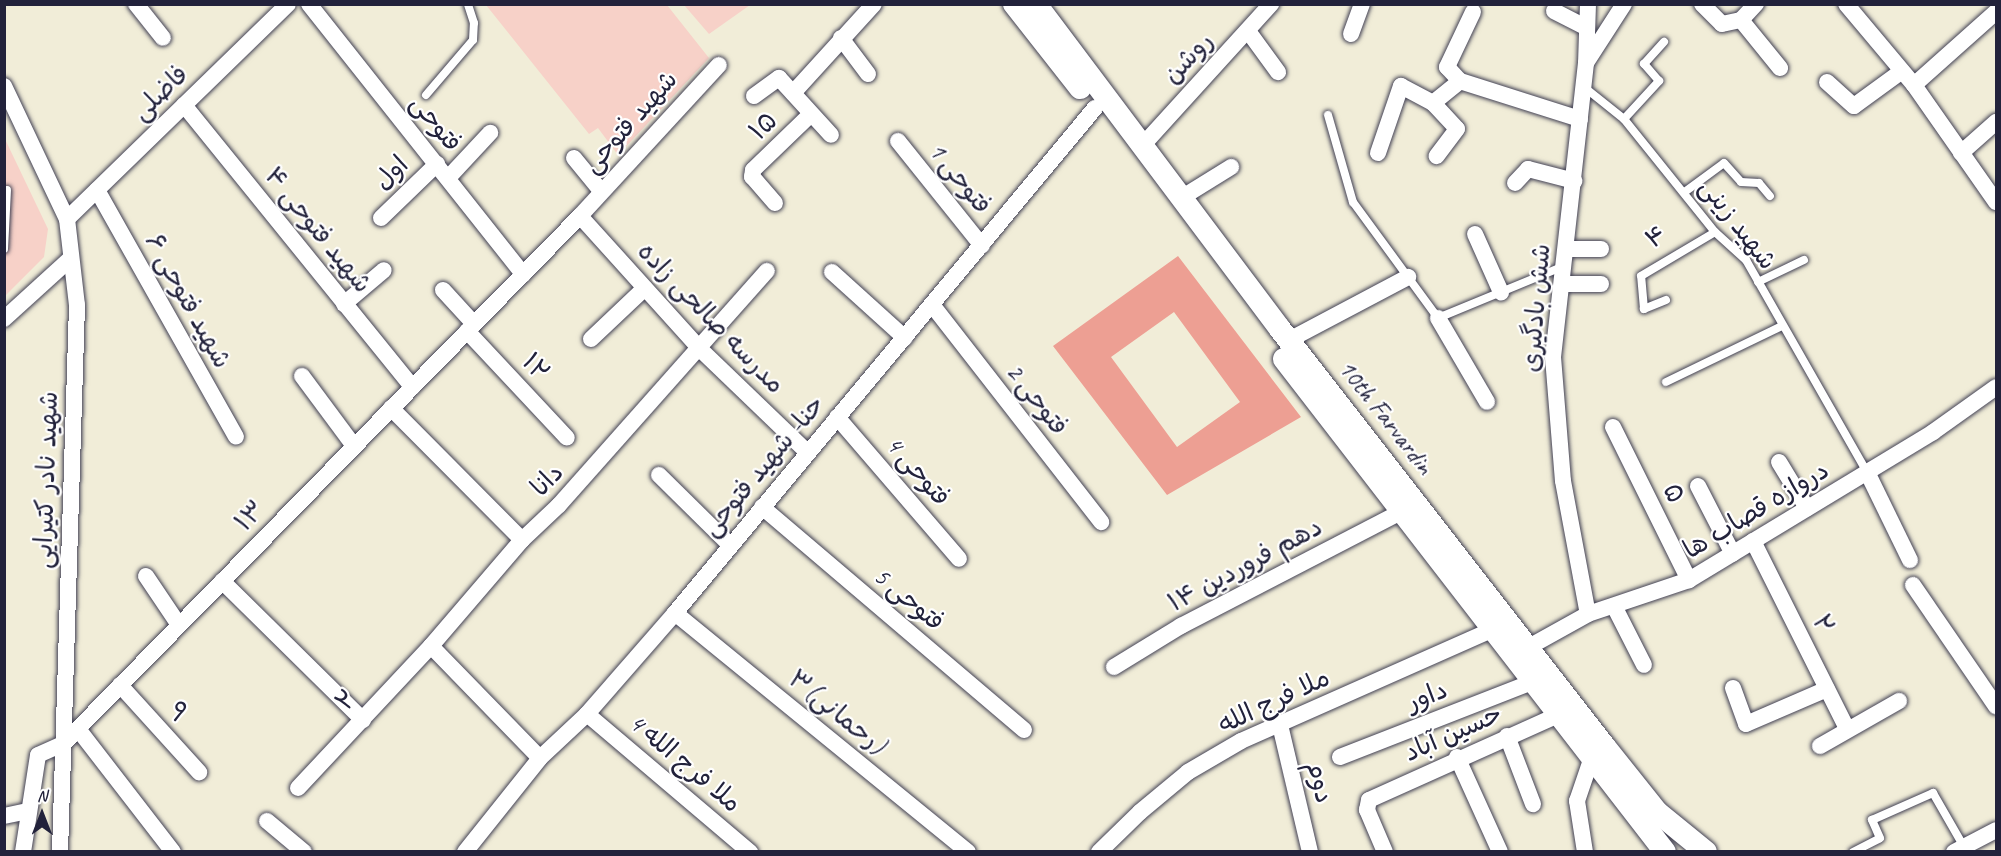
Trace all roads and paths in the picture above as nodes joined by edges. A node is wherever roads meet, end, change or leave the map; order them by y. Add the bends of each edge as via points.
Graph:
1 (136, 4) edge
2 (288, 4) edge
3 (309, 4) edge
4 (468, 4) edge
5 (874, 4) edge
6 (1014, 4) edge
7 (1036, 4) edge
8 (1362, 4) edge
9 (1588, 4) edge
10 (1624, 4) edge
11 (1702, 4) edge
12 (1756, 4) edge
13 (1846, 4) edge
14 (1992, 4) edge
15 (1266, 6) edge
16 (1996, 10) edge
17 (1554, 11) dead end
18 (1473, 12) dead end
19 (1741, 20) junction
20 (1587, 28) junction
21 (1248, 31) junction
22 (1351, 34) dead end
23 (163, 38) dead end
24 (841, 38) junction
25 (1664, 42) dead end
26 (1586, 63) junction
27 (719, 65) dead end
28 (1780, 68) dead end
29 (1902, 71) junction
30 (1278, 72) dead end
31 (868, 74) dead end
32 (1460, 81) junction
33 (1827, 82) dead end
34 (1914, 85) junction
35 (4, 86) edge
36 (1583, 87) junction
37 (793, 93) junction
38 (426, 95) dead end
39 (754, 96) dead end
40 (1433, 103) junction
41 (184, 105) junction
42 (1095, 108) junction
43 (810, 115) junction
44 (1328, 115) dead end
45 (1580, 119) junction
46 (1624, 119) junction
47 (1996, 122) edge
48 (490, 134) dead end
49 (831, 135) dead end
50 (898, 141) dead end
51 (1142, 146) junction
52 (1378, 153) dead end
53 (1961, 153) junction
54 (1437, 156) dead end
55 (574, 158) dead end
56 (437, 164) junction
57 (1231, 167) dead end
58 (448, 178) junction
59 (1574, 181) junction
60 (1515, 183) dead end
61 (8, 190) dead end
62 (96, 190) junction
63 (601, 191) junction
64 (1686, 192) junction
65 (1770, 196) dead end
66 (1181, 198) junction
67 (1996, 202) edge
68 (776, 203) dead end
69 (580, 216) junction
70 (381, 218) dead end
71 (67, 219) junction
72 (1715, 232) junction
73 (1475, 234) dead end
74 (982, 246) junction
75 (4, 249) edge
76 (1601, 249) dead end
77 (70, 258) junction
78 (1565, 258) junction
79 (1804, 261) dead end
80 (384, 270) dead end
81 (767, 271) dead end
82 (832, 272) dead end
83 (523, 273) junction
84 (1407, 277) junction
85 (1758, 282) junction
86 (1562, 284) junction
87 (1601, 284) dead end
88 (645, 288) junction
89 (443, 290) dead end
90 (1501, 292) junction
91 (1665, 300) dead end
92 (344, 304) junction
93 (933, 306) junction
94 (1438, 318) junction
95 (4, 319) edge
96 (1782, 326) junction
97 (471, 327) junction
98 (905, 338) junction
99 (591, 339) dead end
100 (1289, 340) junction
101 (700, 349) junction
102 (302, 376) dead end
103 (1666, 382) dead end
104 (412, 387) junction
105 (1996, 387) edge
106 (1487, 402) dead end
107 (392, 408) junction
108 (837, 417) junction
109 (1613, 427) dead end
110 (236, 437) dead end
111 (567, 438) dead end
112 (354, 446) junction
113 (808, 453) junction
114 (1779, 462) dead end
115 (1867, 472) junction
116 (659, 476) dead end
117 (1698, 486) dead end
118 (762, 507) junction
119 (1808, 508) junction
120 (1401, 512) junction
121 (1101, 522) dead end
122 (522, 540) junction
123 (1753, 541) junction
124 (730, 545) junction
125 (1733, 554) junction
126 (959, 559) dead end
127 (1910, 560) dead end
128 (146, 576) dead end
129 (1689, 580) junction
130 (222, 581) junction
131 (1913, 585) dead end
132 (1614, 606) junction
133 (675, 613) junction
134 (1588, 614) junction
135 (179, 625) junction
136 (1492, 630) junction
137 (431, 646) junction
138 (1527, 648) junction
139 (1644, 665) dead end
140 (1114, 667) dead end
141 (1532, 682) junction
142 (120, 685) junction
143 (1733, 688) dead end
144 (1827, 689) junction
145 (1899, 701) dead end
146 (1996, 706) edge
147 (587, 714) junction
148 (1558, 715) junction
149 (363, 720) junction
150 (1280, 725) junction
151 (78, 729) junction
152 (1847, 729) junction
153 (1024, 730) dead end
154 (1507, 736) junction
155 (63, 744) junction
156 (1820, 746) dead end
157 (1592, 757) junction
158 (540, 758) junction
159 (1340, 758) dead end
160 (1458, 758) junction
161 (199, 772) dead end
162 (298, 788) dead end
163 (1533, 804) dead end
164 (28, 811) junction
165 (4, 816) edge
166 (267, 821) dead end
167 (1996, 830) edge
168 (474, 848) edge
169 (1959, 849) edge
170 (23, 852) edge
171 (60, 852) edge
172 (173, 852) edge
173 (304, 852) edge
174 (750, 852) edge
175 (968, 852) edge
176 (1099, 852) edge
177 (1310, 852) edge
178 (1385, 852) edge
179 (1500, 852) edge
180 (1585, 852) edge
181 (1665, 852) edge
182 (1706, 852) edge
183 (1853, 852) edge

1 - 23 street
2 - 41 street, فاضلی
3 - 56 street, فتوحی
4 - 38 lane via 474,23 472,40
5 - 24 street
6 - 42 main road, 10th Farvardin
7 - 51 main road, 10th Farvardin
8 - 22 street
9 - 20 street, شش بادگیری
10 - 26 street
11 - 19 street via 1722,24
12 - 19 street
13 - 29 street
14 - 16 street
15 - 21 street, روشن
16 - 34 street
17 - 20 street
18 - 32 street via 1447,67
19 - 28 street
20 - 26 street, شش بادگیری
21 - 30 street
21 - 51 street, روشن
24 - 31 street
24 - 37 street
25 - 46 lane via 1644,64 1659,81
26 - 36 street, شش بادگیری
27 - 63 street, شهید فتوحی
29 - 33 street via 1854,106
29 - 34 street
32 - 40 street
32 - 45 street
34 - 53 street
35 - 71 street
36 - 45 street, شش بادگیری
36 - 46 lane, شهید زینی
37 - 39 street via 776,77
37 - 43 street
40 - 52 street via 1401,86
40 - 54 street via 1456,129
41 - 62 street, فاضلی
41 - 92 street, شهید فتوحی ۴
42 - 74 street, حنا- شهید فتوحی
42 - 120 main road, 10th Farvardin
43 - 49 street
43 - 68 street, ۱۵ via 752,174
44 - 84 lane via 1353,202
45 - 59 street, شش بادگیری
46 - 64 lane, شهید زینی
47 - 53 street
48 - 58 street
50 - 74 street, فتوحی 1
51 - 66 main road, 10th Farvardin
53 - 67 street
55 - 63 street
56 - 58 street, فتوحی
56 - 70 street, اول
57 - 66 street
58 - 83 street, فتوحی
59 - 60 street via 1528,169
59 - 78 street, شش بادگیری
61 - 75 lane
62 - 71 street, فاضلی
62 - 110 street, شهید فتوحی ۶
63 - 69 street, شهید فتوحی
64 - 65 lane via 1724,163 1741,182 1759,183
64 - 72 lane, شهید زینی
66 - 100 main road, 10th Farvardin
69 - 83 street, ۱۳
69 - 88 street, مدرسه صالحی زاده
71 - 77 street, شهید نادر کتیرایی
72 - 85 lane, شهید زینی via 1746,260
72 - 91 lane, ۴ via 1641,276 1644,309
73 - 90 street
74 - 93 street, حنا- شهید فتوحی
76 - 78 street
77 - 95 street
77 - 155 street, شهید نادر کتیرایی via 77,305
78 - 86 street, شش بادگیری
78 - 90 lane
79 - 85 lane
80 - 92 street
81 - 101 street, دانا
82 - 98 street
83 - 97 street, ۱۳
84 - 94 lane
84 - 100 street
85 - 96 lane, شهید زینی
86 - 87 street
86 - 134 street, شش بادگیری via 1552,357 1563,481
88 - 99 street
88 - 101 street, مدرسه صالحی زاده
89 - 97 street
90 - 94 lane
92 - 104 street, شهید فتوحی ۴
93 - 98 street, حنا- شهید فتوحی
93 - 121 street, فتوحی 2
94 - 106 street
96 - 103 lane
96 - 115 lane, شهید زینی
97 - 104 street, ۱۳
97 - 111 street, ۱۲
98 - 108 street, حنا- شهید فتوحی
100 - 138 main road, 10th Farvardin
101 - 113 street, مدرسه صالحی زاده
101 - 122 street, دانا via 559,505
102 - 112 street
104 - 107 street, ۱۳
105 - 115 street, دروازه قصاب ها
107 - 112 street, ۱۳
107 - 122 street
108 - 113 street, حنا- شهید فتوحی
108 - 126 street, فتوحی 4
109 - 129 street, ۵
112 - 130 street, ۱۳
113 - 118 street, حنا- شهید فتوحی
114 - 119 street
115 - 119 street, دروازه قصاب ها
115 - 127 street
116 - 124 street
117 - 125 street
118 - 124 street, حنا- شهید فتوحی
118 - 153 street, فتوحی 5
119 - 123 street, دروازه قصاب ها
120 - 136 main road, 10th Farvardin
120 - 140 street, دهم فروردین ۱۴ via 1181,626
122 - 137 street, دانا
123 - 125 street, دروازه قصاب ها
123 - 144 street, ۲
124 - 133 street, حنا- شهید فتوحی
125 - 129 street, دروازه قصاب ها
128 - 135 street
129 - 132 street, دروازه قصاب ها
130 - 135 street, ۱۳
130 - 149 street
131 - 146 street
132 - 134 street, دروازه قصاب ها
132 - 139 street
133 - 147 street, حنا- شهید فتوحی
133 - 175 street, ۳(رحمانی)
134 - 138 street, دروازه قصاب ها
135 - 142 street, ۱۳
136 - 141 main road, 10th Farvardin
136 - 150 street, ملا فرج الله
137 - 149 street, ۲
137 - 158 street
138 - 182 main road, 10th Farvardin via 1657,812
141 - 148 main road, 10th Farvardin
141 - 159 street, داور
142 - 151 street, ۱۳
142 - 161 street, ۹
143 - 144 street via 1746,724
144 - 152 street, ۲
145 - 152 street
147 - 158 street, حنا- شهید فتوحی
147 - 174 street, 4 ملا فرج الله
148 - 154 street, حسین آباد
148 - 157 main road, 10th Farvardin
149 - 162 street, ۲
150 - 176 street, ملا فرج الله via 1241,741 1188,772
150 - 177 street, دوم
151 - 155 street, ۱۳
151 - 172 street
152 - 156 street
154 - 160 street, حسین آباد
154 - 163 street
155 - 164 street, ۱۳ via 38,755
155 - 171 street, شهید نادر کتیرایی
157 - 180 street via 1577,801
157 - 181 main road, 10th Farvardin
158 - 168 street, حنا- شهید فتوحی
160 - 178 street, حسین آباد via 1369,800 1367,810
160 - 179 street
164 - 165 street
164 - 170 street
166 - 173 street
167 - 169 street
169 - 183 lane via 1933,793 1872,820 1880,838

